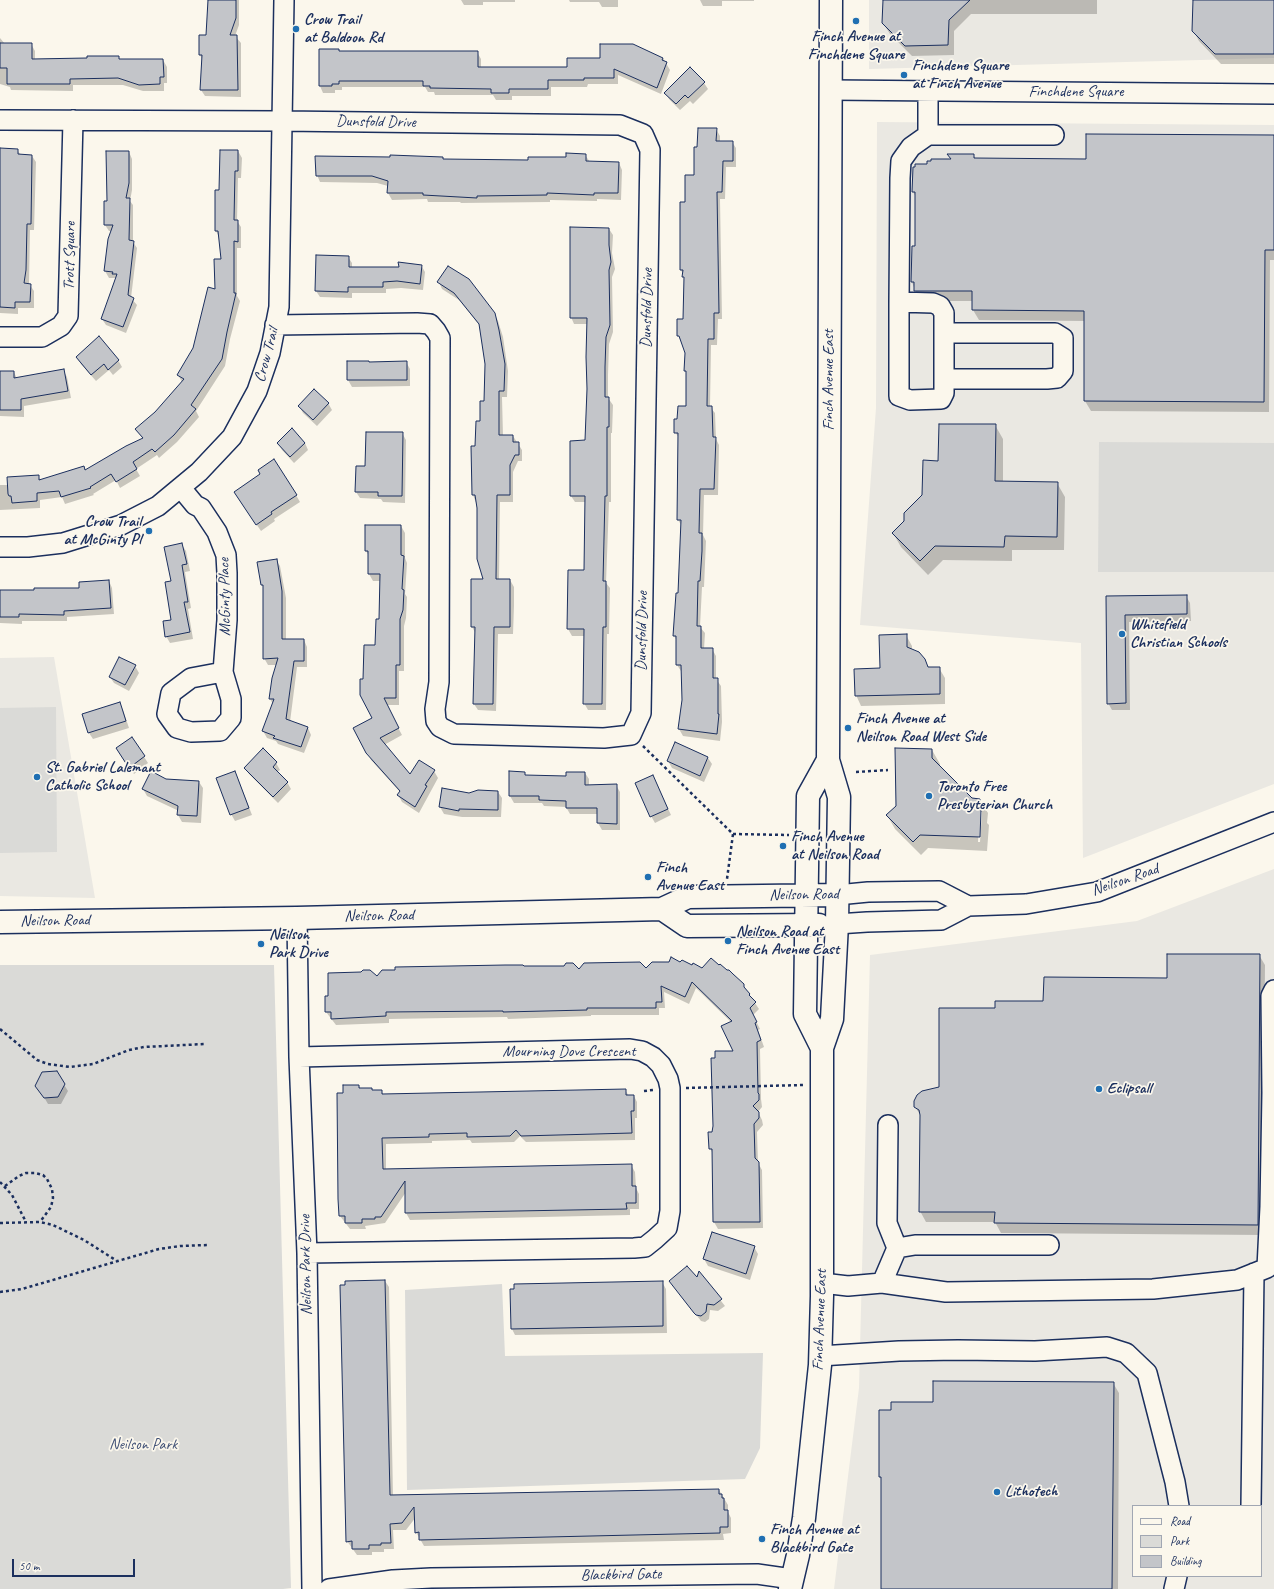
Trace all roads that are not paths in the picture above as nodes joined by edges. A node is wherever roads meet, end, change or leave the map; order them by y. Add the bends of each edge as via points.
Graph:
1 (284, 0) edge
2 (831, 0) edge
3 (831, 90) junction
4 (928, 91) junction
5 (1274, 94) edge
6 (0, 120) edge
7 (73, 120) junction
8 (282, 120) junction
9 (928, 134) junction
10 (1054, 135) dead end
11 (899, 302) junction
12 (275, 325) junction
13 (944, 333) junction
14 (0, 338) edge
15 (944, 379) junction
16 (181, 488) junction
17 (0, 547) edge
18 (223, 672) dead end
19 (828, 760) junction
20 (1274, 822) edge
21 (806, 895) junction
22 (837, 895) junction
23 (968, 906) junction
24 (662, 909) junction
25 (297, 918) junction
26 (0, 922) edge
27 (836, 924) junction
28 (806, 925) junction
29 (1274, 990) edge
30 (822, 1048) junction
31 (300, 1057) junction
32 (888, 1125) dead end
33 (1048, 1245) dead end
34 (897, 1248) junction
35 (307, 1253) junction
36 (1254, 1273) junction
37 (822, 1283) junction
38 (882, 1283) junction
39 (820, 1356) junction
40 (1179, 1505) edge
41 (1251, 1505) edge
42 (1177, 1577) edge
43 (632, 1582) edge
44 (430, 1584) edge
45 (791, 1584) edge
46 (312, 1589) edge
47 (329, 1589) edge
48 (1174, 1589) edge

1 - 8 street, Crow Trail
2 - 3 main road, Finch Avenue East
3 - 4 street, Finchdene Square
3 - 19 main road, Finch Avenue East
4 - 5 street, Finchdene Square
4 - 9 street
6 - 7 street
7 - 8 street
7 - 14 street, Trott Square via 68,316 61,326 42,337
8 - 12 street, Crow Trail via 279,307
8 - 12 street, Dunsfold Drive via 620,125 643,134 650,150 641,713 631,735 604,738 454,734 440,727 434,709 439,682 440,338 430,324
9 - 10 street
9 - 11 street via 911,147 901,162
11 - 13 street via 933,303 940,306 944,312
11 - 15 street via 899,396 910,400 941,399 944,393
12 - 16 street, Crow Trail via 267,361 257,391 246,412 232,436
13 - 15 street
13 - 15 street via 1055,333 1063,338 1063,371 1057,378
16 - 17 street, Crow Trail via 158,506 106,531 63,542
16 - 18 street, McGinty Place via 195,505 201,508 226,555 227,620
19 - 21 main road, Finch Avenue East via 808,796
19 - 22 main road, Finch Avenue East via 839,796
20 - 23 street, Neilson Road via 1097,892 1026,904
21 - 22 main road, Neilson Road
21 - 24 main road, Neilson Road via 688,897
21 - 28 main road, Finch Avenue East
22 - 23 street, Neilson Road via 940,891
22 - 27 main road, Finch Avenue East
23 - 27 street, Neilson Road via 940,920
24 - 25 main road, Neilson Road
24 - 28 main road, Neilson Road via 687,926
25 - 26 main road, Neilson Road
25 - 31 street, Neilson Park Drive
27 - 28 main road, Neilson Road
27 - 30 main road, Finch Avenue East via 832,1019
28 - 30 main road, Finch Avenue East via 805,1014
29 - 36 street via 1271,996 1272,1093 1267,1268
30 - 37 main road, Finch Avenue East
31 - 35 street, Neilson Park Drive
31 - 35 street, Mourning Dove Crescent via 642,1051 661,1065 670,1088 670,1211 667,1228 645,1246
32 - 34 street via 887,1223
33 - 34 street via 916,1245
34 - 38 street
35 - 46 street, Neilson Park Drive
36 - 38 street via 1236,1280 1153,1289 946,1292
36 - 41 street
37 - 38 street via 848,1286
37 - 39 main road, Finch Avenue East
39 - 40 street via 899,1351 1034,1351 1107,1347 1126,1353 1147,1373
39 - 45 main road, Finch Avenue East via 804,1518
42 - 48 street
43 - 44 street, Blackbird Gate
43 - 45 street, Blackbird Gate via 757,1574
44 - 47 street, Blackbird Gate via 393,1580

